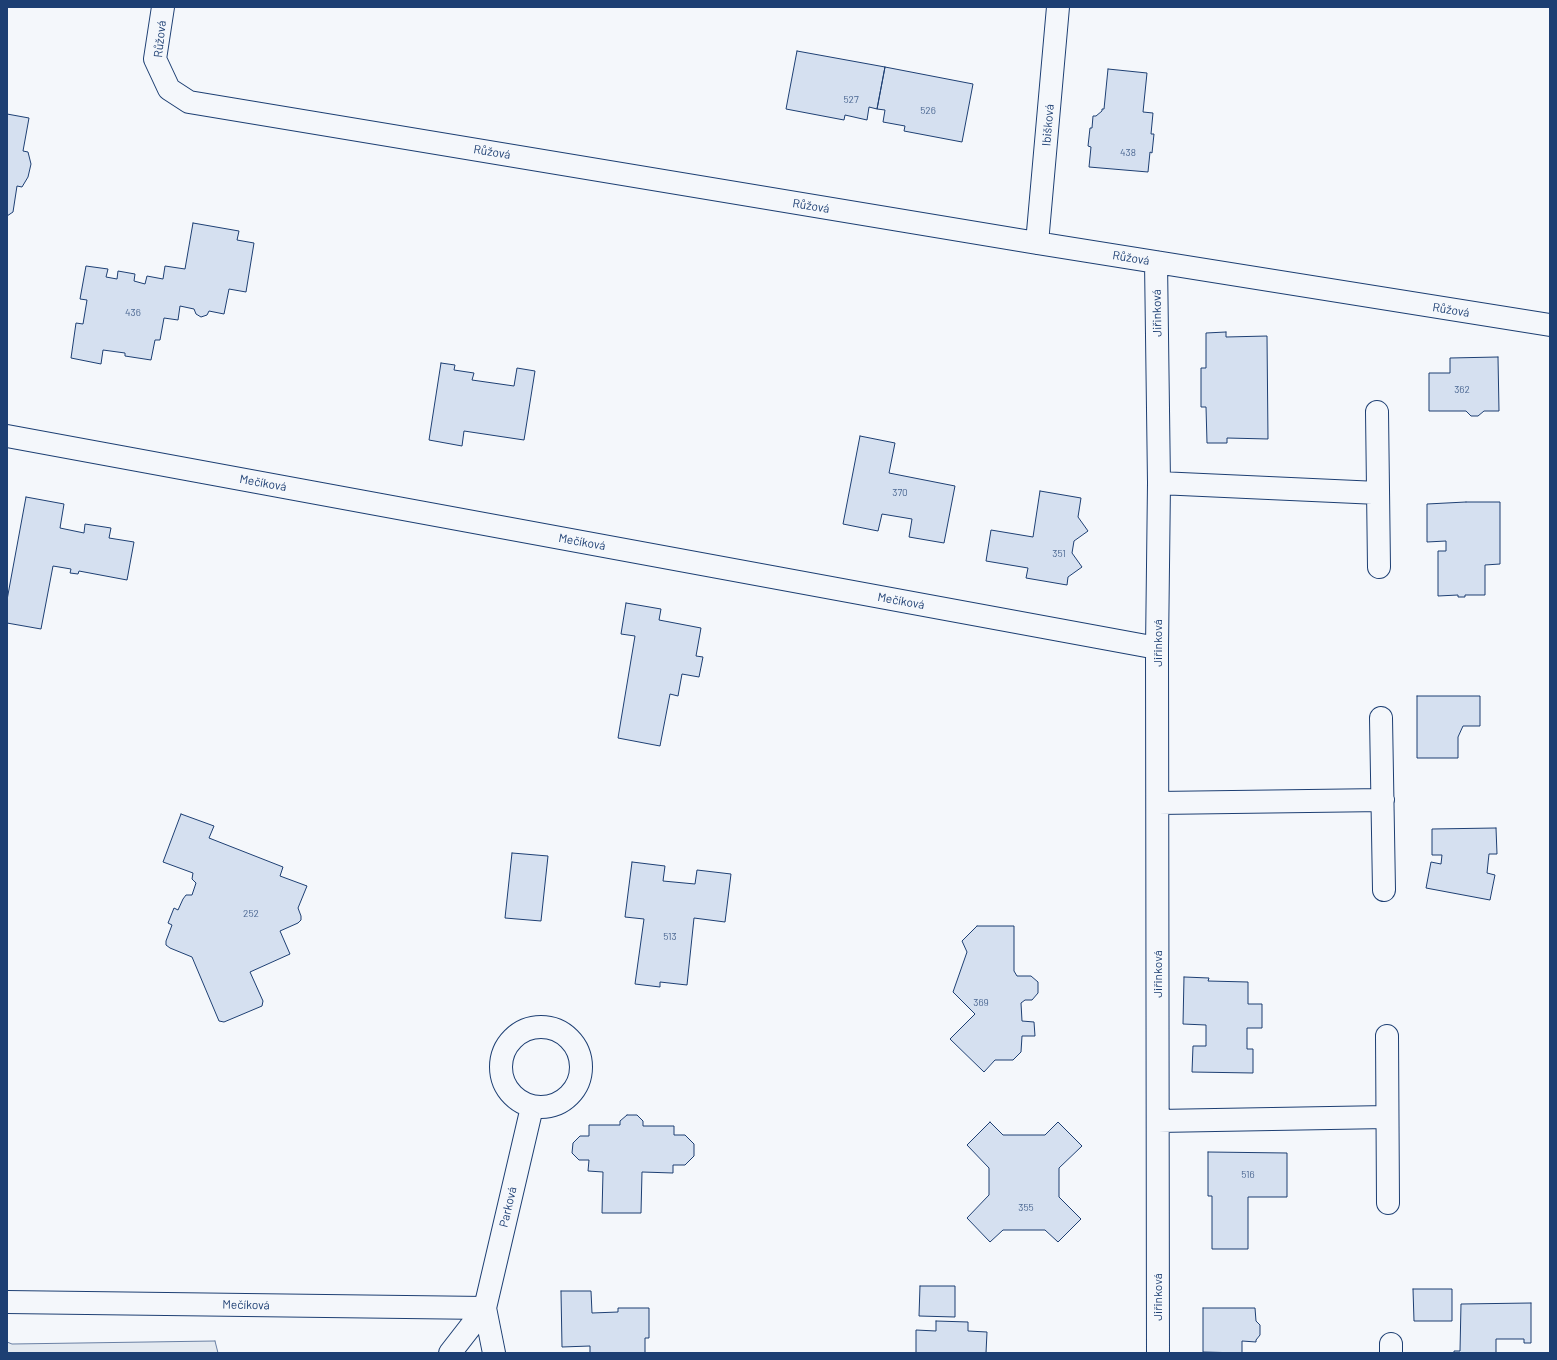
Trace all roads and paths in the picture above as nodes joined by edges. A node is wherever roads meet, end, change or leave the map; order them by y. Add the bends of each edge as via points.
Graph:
1 (163, 7) edge
2 (1058, 7) edge
3 (1037, 244) junction
4 (1156, 262) junction
5 (1546, 325) edge
6 (1377, 412) dead end
7 (7, 436) edge
8 (1159, 483) junction
9 (1378, 492) junction
10 (1379, 567) dead end
11 (1157, 648) junction
12 (1381, 718) dead end
13 (1383, 800) junction
14 (1158, 803) junction
15 (1384, 890) dead end
16 (1386, 1036) dead end
17 (532, 1107) dead end
18 (1387, 1117) junction
19 (1158, 1121) junction
20 (1388, 1203) dead end
21 (7, 1302) edge
22 (485, 1308) junction
23 (450, 1353) edge
24 (494, 1353) edge
25 (1158, 1353) edge

1 - 3 street, Růžová via 155,59 169,89 189,102
2 - 3 street, Ibišková
3 - 4 street, Růžová
4 - 5 street, Růžová
4 - 8 street, Jiřinková
6 - 9 street
7 - 11 street, Mečíková
8 - 9 street
8 - 11 street, Jiřinková
9 - 10 street
11 - 14 street, Jiřinková
12 - 13 street
13 - 14 street
13 - 15 street
14 - 19 street, Jiřinková
16 - 18 street
17 - 22 street, Parková
18 - 19 street
18 - 20 street
19 - 25 street, Jiřinková
21 - 22 street, Mečíková
22 - 23 street, Parková
22 - 24 street, Parková

